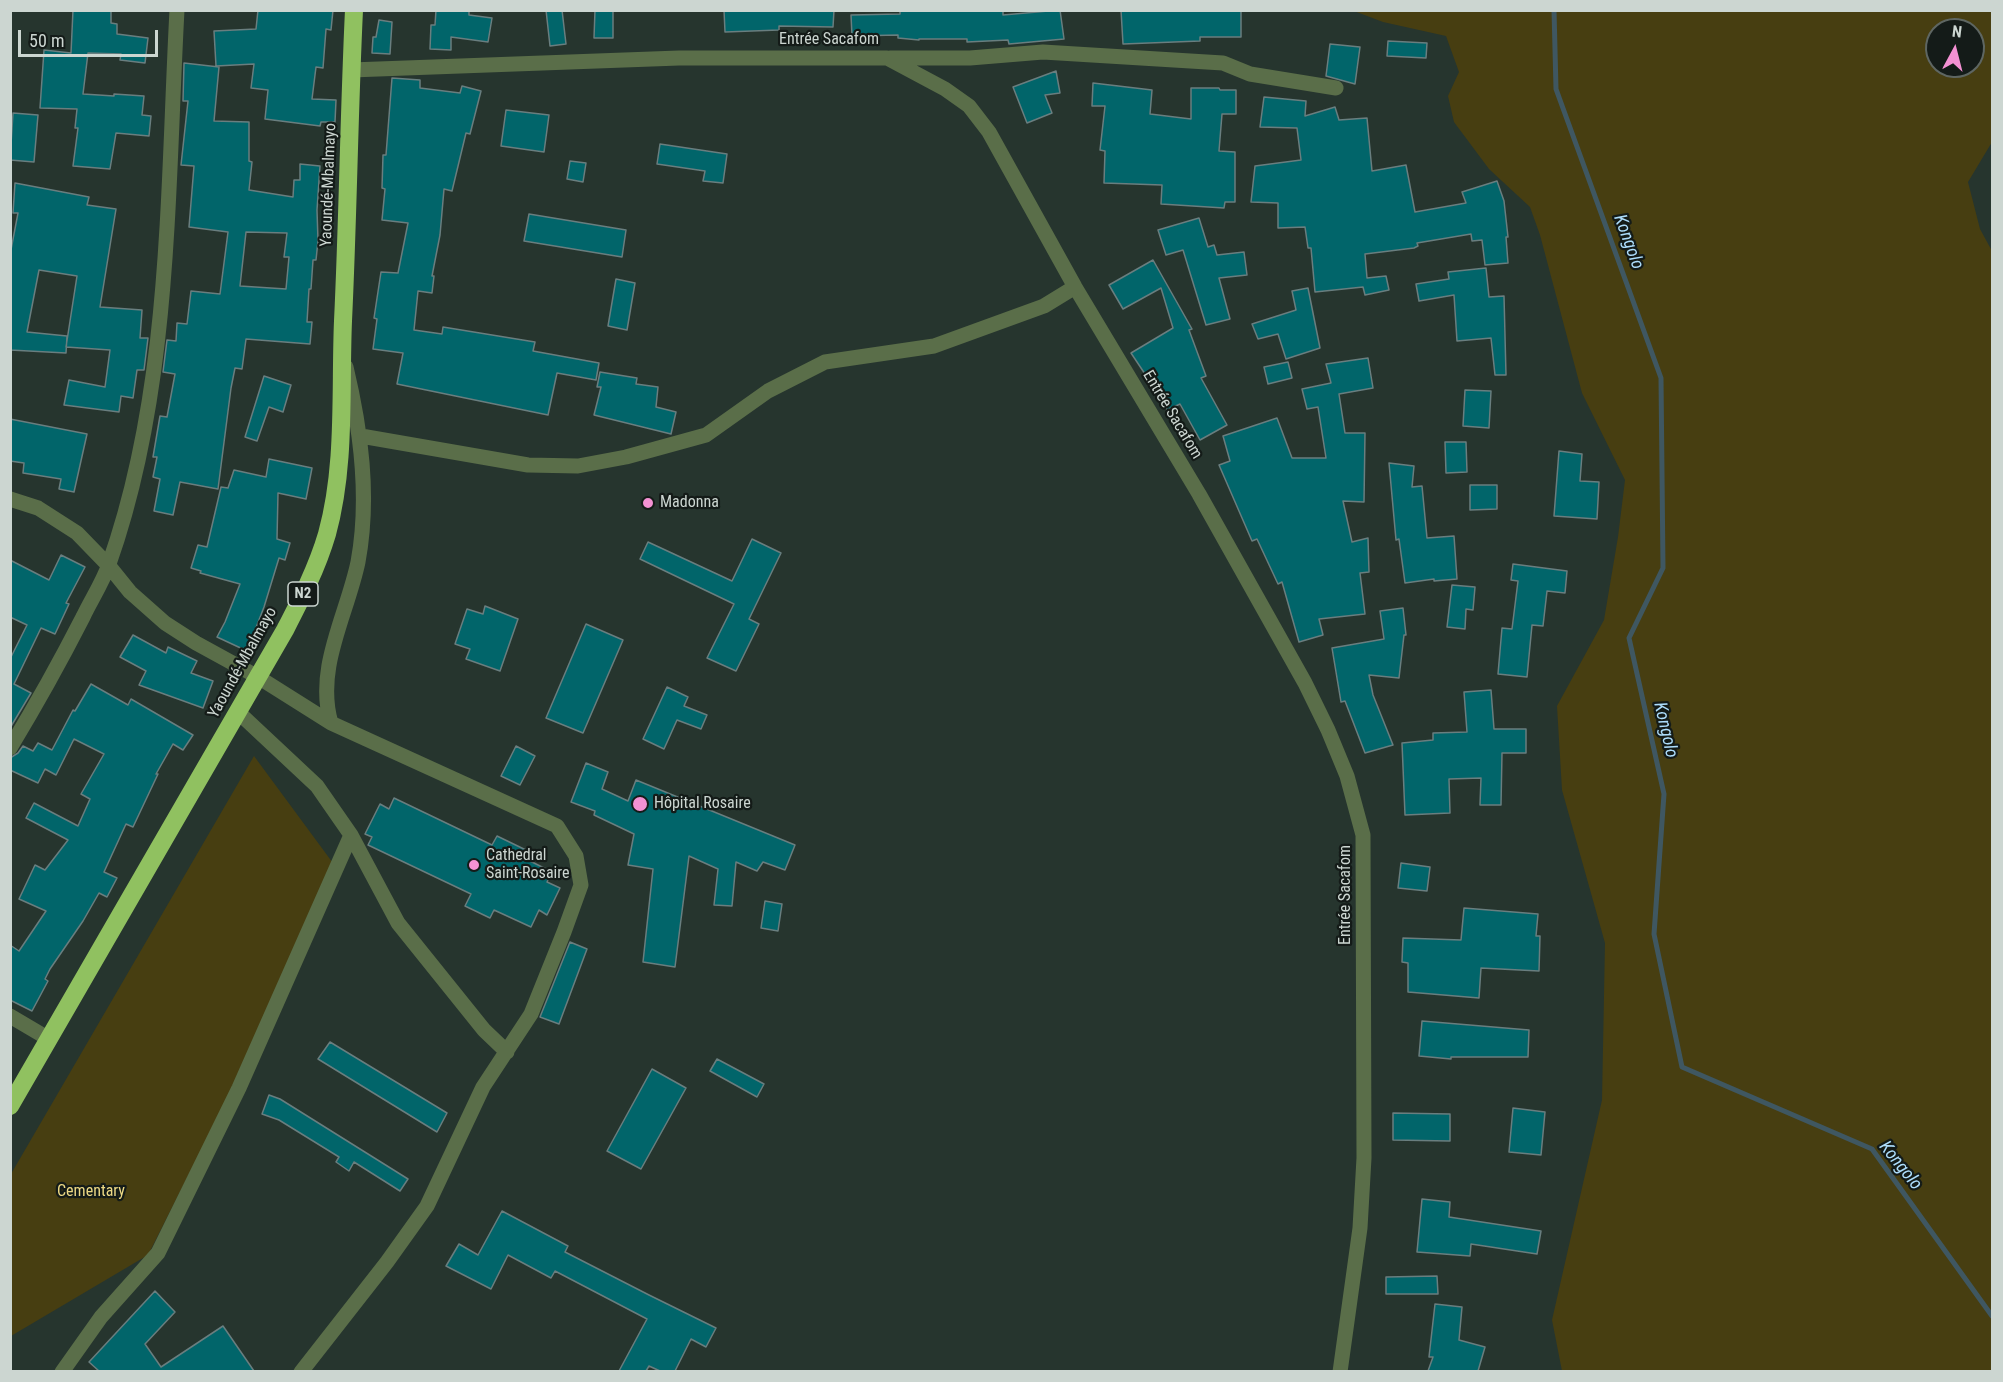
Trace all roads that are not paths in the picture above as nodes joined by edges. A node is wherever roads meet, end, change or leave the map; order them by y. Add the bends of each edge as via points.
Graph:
1 (177, 10) edge
2 (354, 10) edge
3 (887, 58) junction
4 (351, 70) junction
5 (1336, 88) dead end
6 (1075, 287) junction
7 (342, 347) junction
8 (361, 436) junction
9 (10, 499) edge
10 (109, 566) junction
11 (258, 677) junction
12 (238, 712) junction
13 (331, 723) junction
14 (10, 748) edge
15 (351, 835) junction
16 (10, 1016) edge
17 (49, 1039) junction
18 (507, 1052) junction
19 (10, 1106) edge
20 (62, 1371) edge
21 (301, 1371) edge
22 (1340, 1371) edge

1 - 10 street via 159,319 141,454
2 - 4 highway, Yaoundé-Mbalmayo / N2
3 - 4 street, Entrée Sacafom via 679,58
3 - 5 street via 970,58 1043,52 1223,63 1250,74
3 - 6 street, Entrée Sacafom via 969,106 989,132
4 - 7 highway, Yaoundé-Mbalmayo / N2
6 - 8 street via 1044,306 934,346 825,362 768,392 706,435 616,459 578,466 528,465
6 - 22 street, Entrée Sacafom via 1305,683 1347,776 1363,836 1364,1158 1360,1228
7 - 8 street
7 - 11 highway, Yaoundé-Mbalmayo / N2 via 341,431 327,533 308,586
8 - 13 street via 363,511 357,563 330,656 326,707
9 - 10 street via 38,508 76,533
10 - 11 street via 130,592 165,623
10 - 14 street
11 - 12 highway, Yaoundé-Mbalmayo / N2
11 - 13 street
12 - 15 street via 317,786
12 - 17 highway, Yaoundé-Mbalmayo / N2
13 - 18 street via 557,826 576,856 581,885 572,912 531,1014
15 - 18 street via 398,923 484,1030
15 - 20 street via 239,1088 158,1253 100,1317
16 - 17 street
17 - 19 highway, Yaoundé-Mbalmayo / N2
18 - 21 street via 483,1087 427,1206

